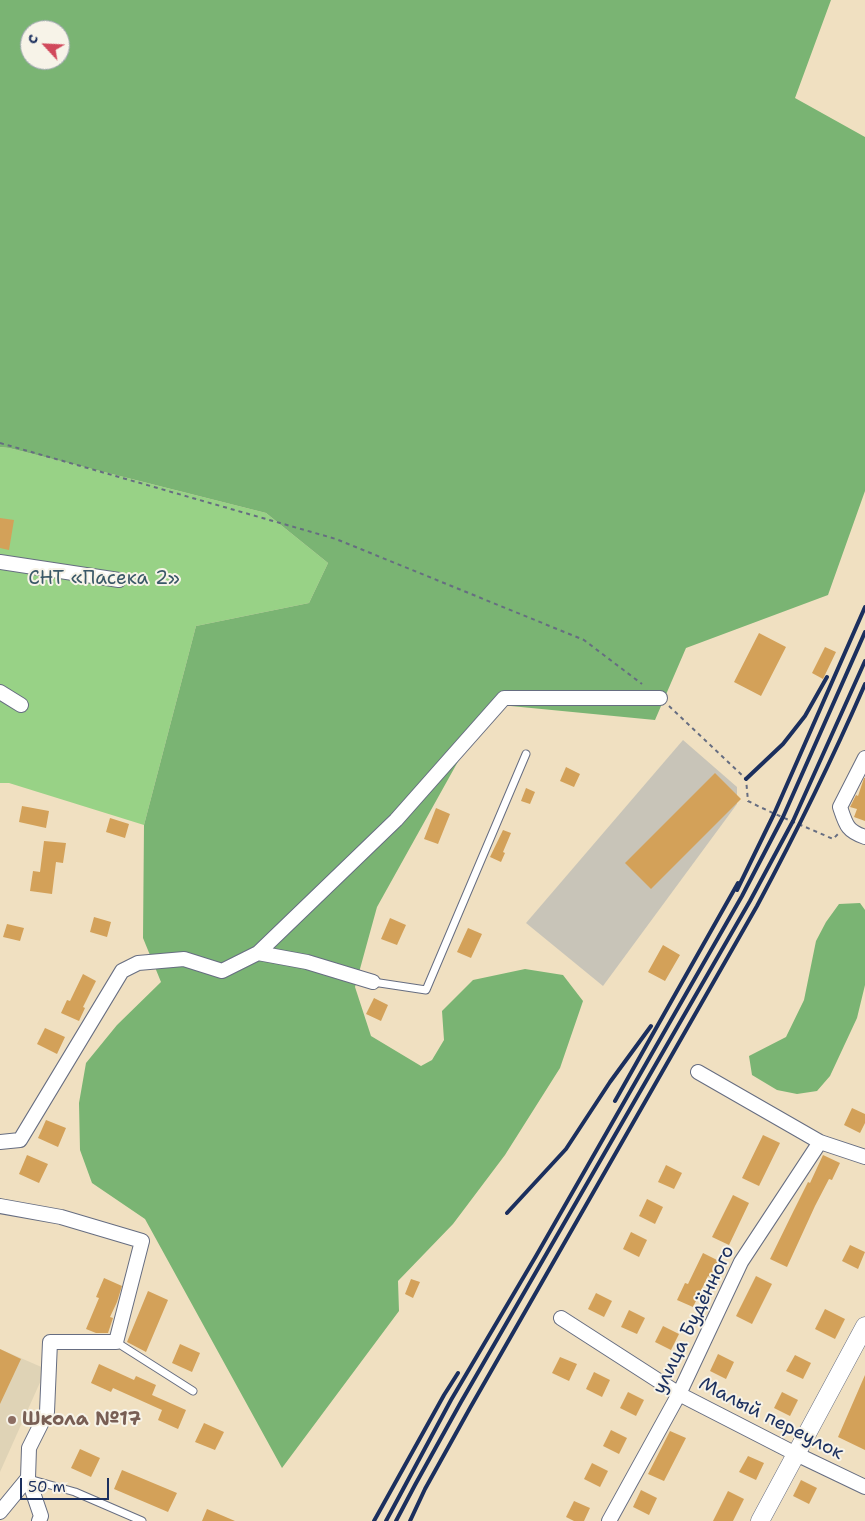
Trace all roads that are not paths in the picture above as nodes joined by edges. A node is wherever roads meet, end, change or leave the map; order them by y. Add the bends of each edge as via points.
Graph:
1 (0, 562) edge
2 (119, 580) dead end
3 (0, 692) edge
4 (660, 698) road end
5 (21, 705) dead end
6 (526, 754) dead end
7 (865, 758) edge
8 (865, 836) edge
9 (258, 953) junction
10 (373, 982) joint
11 (698, 1072) dead end
12 (0, 1142) edge
13 (820, 1142) junction
14 (865, 1157) edge
15 (0, 1206) edge
16 (561, 1318) dead end
17 (865, 1326) edge
18 (116, 1342) junction
19 (193, 1391) dead end
20 (679, 1394) junction
21 (796, 1454) junction
22 (28, 1478) junction
23 (865, 1487) edge
24 (0, 1512) edge
25 (39, 1521) edge
26 (142, 1521) edge
27 (609, 1521) edge
28 (760, 1521) edge

1 - 2 street
3 - 5 street
4 - 9 street via 504,698 396,820
6 - 10 lane via 426,990
7 - 8 street via 840,807 846,826 853,833
9 - 10 street via 307,962
9 - 12 street via 222,971 184,959 138,963 122,971 20,1140
11 - 13 street
13 - 14 street
13 - 20 street, улица Будённого via 741,1262
15 - 18 street via 61,1217 142,1241
16 - 20 street, Малый переулок
17 - 21 street
18 - 19 lane
18 - 22 street via 50,1342 47,1412 29,1448
20 - 21 street, Малый переулок
20 - 27 street, улица Будённого
21 - 23 street, Малый переулок
21 - 28 street
22 - 24 street
22 - 25 street via 41,1516
22 - 26 lane via 75,1492

